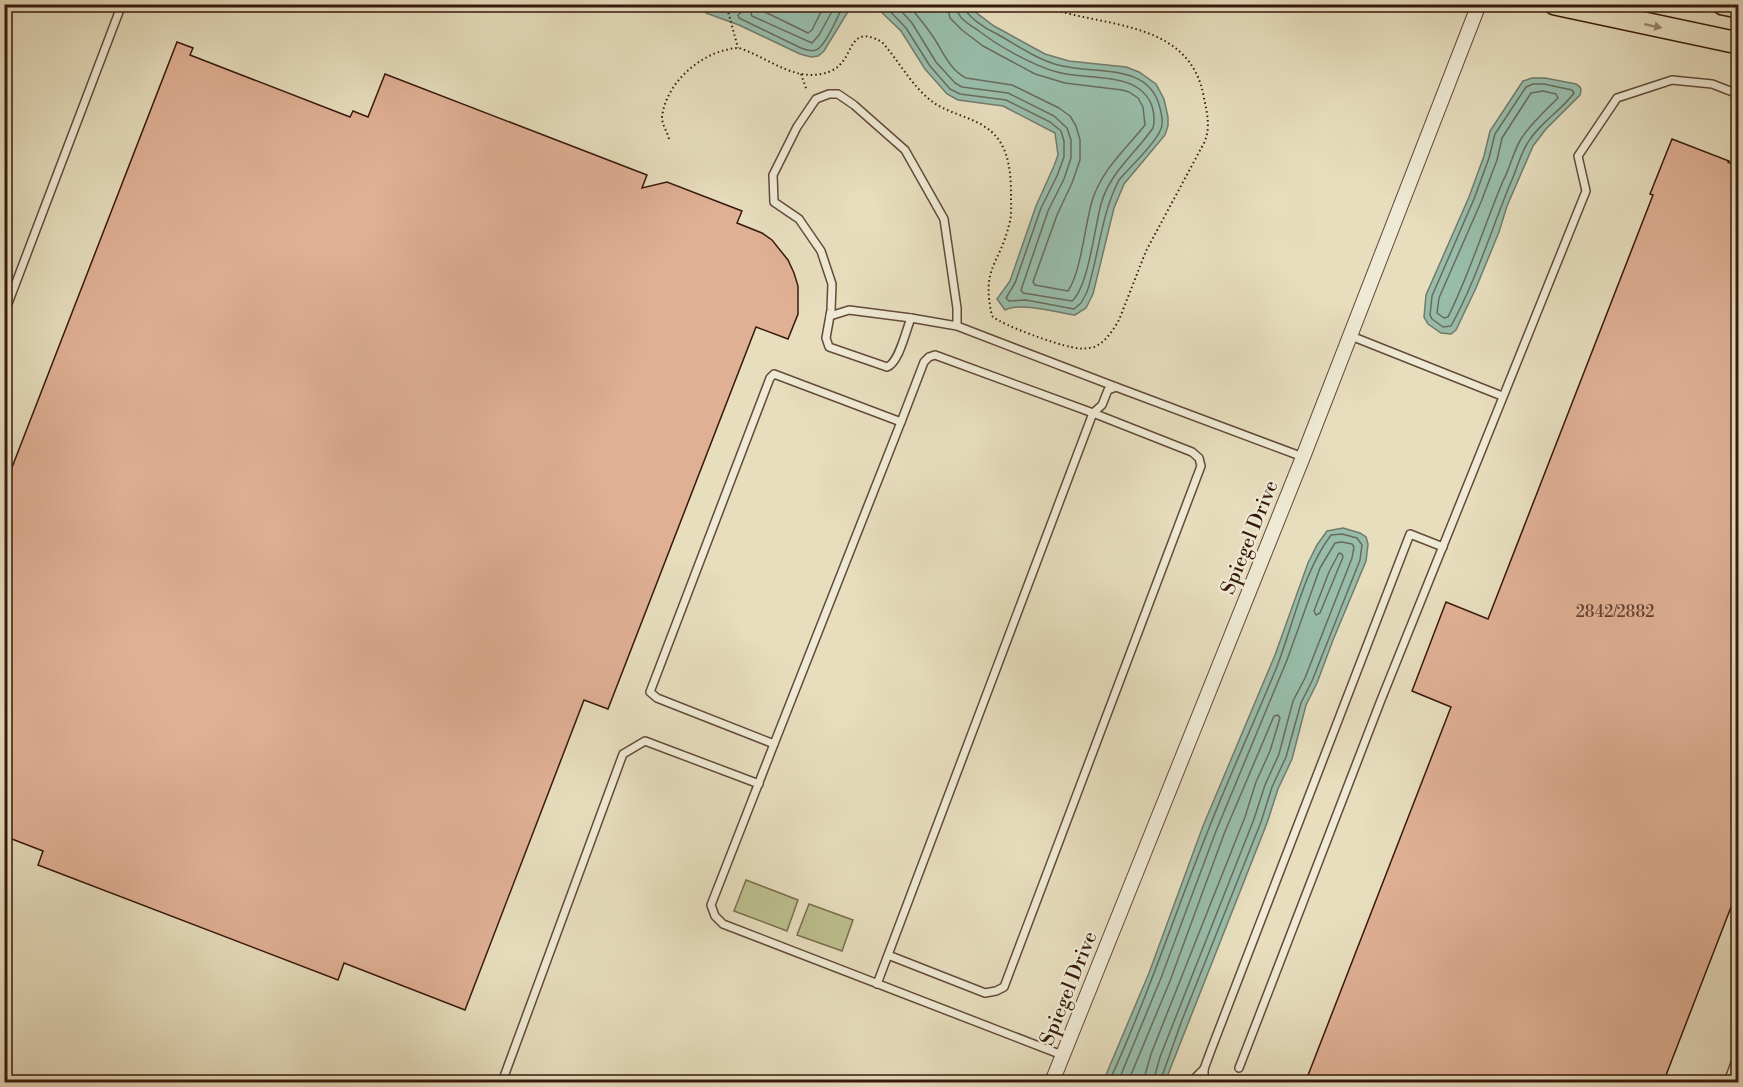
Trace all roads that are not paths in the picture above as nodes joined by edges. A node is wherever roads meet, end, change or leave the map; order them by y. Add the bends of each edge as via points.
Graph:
1 (122, 4) edge
2 (1479, 4) edge
3 (1555, 4) edge
4 (1723, 4) edge
5 (1738, 7) edge
6 (1738, 43) edge
7 (1738, 94) edge
8 (4, 314) edge
9 (830, 316) junction
10 (911, 318) junction
11 (957, 326) junction
12 (1351, 336) junction
13 (1116, 387) junction
14 (1503, 396) junction
15 (1093, 413) junction
16 (901, 422) junction
17 (1303, 457) junction
18 (1443, 547) junction
19 (774, 744) junction
20 (759, 784) junction
21 (888, 955) junction
22 (877, 984) junction
23 (1062, 1055) junction
24 (1738, 1055) edge
25 (1239, 1068) dead end
26 (1204, 1069) junction
27 (502, 1083) edge
28 (1052, 1083) edge
29 (1194, 1083) edge
30 (1204, 1083) edge
31 (1728, 1083) edge

1 - 8 lane
2 - 12 street, Spiegel Drive
3 -> 6 main road
4 - 5 main road
7 - 14 lane via 1712,84 1672,80 1617,98 1578,156 1586,191
9 - 10 lane via 849,310
9 - 10 lane via 826,338 829,347 887,368 897,359
9 - 11 lane via 832,284 822,251 799,219 774,201 773,175 815,101 838,94 905,150 944,219
10 - 11 lane
11 - 13 lane
12 - 14 lane
12 - 17 street, Spiegel Drive
13 - 15 lane via 1108,390 1102,405
13 - 17 lane
14 - 18 lane
15 - 16 lane via 935,355 924,362
15 - 21 lane
15 - 21 lane via 1192,452 1201,466 1005,987 985,993
16 - 19 lane
16 - 19 lane via 774,374 770,378 650,692
17 - 23 street, Spiegel Drive
18 - 25 lane
18 - 26 lane via 1410,534
19 - 20 lane
20 - 22 lane via 711,905 715,916 723,924
20 - 27 lane via 645,741 623,754
21 - 22 lane
22 - 23 lane
23 - 28 street, Spiegel Drive
24 - 31 lane
26 - 29 lane
26 - 30 lane

